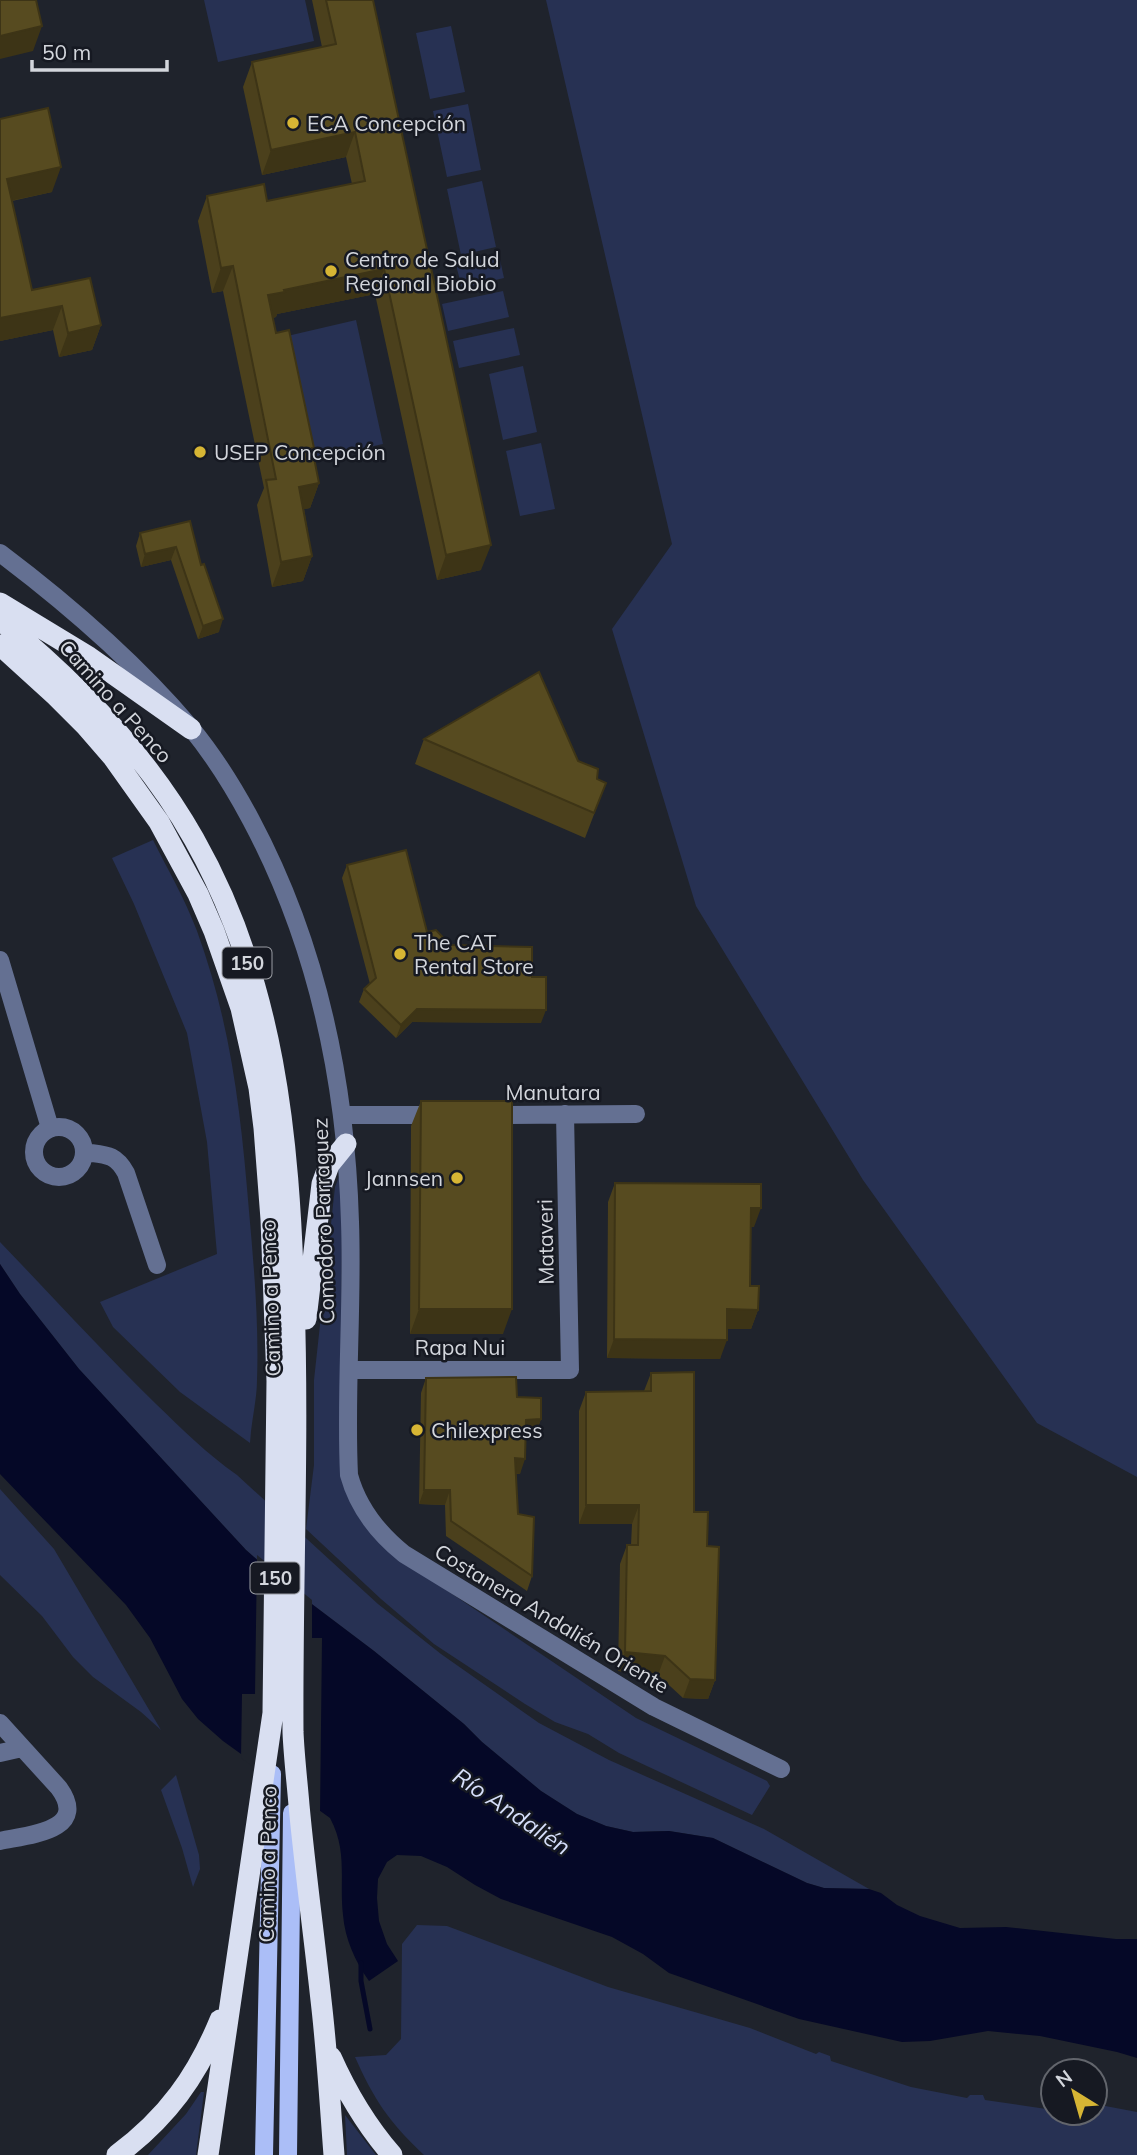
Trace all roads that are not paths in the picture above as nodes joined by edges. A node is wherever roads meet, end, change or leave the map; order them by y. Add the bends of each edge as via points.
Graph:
1 (0, 553) edge
2 (0, 603) edge
3 (0, 620) edge
4 (0, 645) edge
5 (191, 729) junction
6 (0, 960) edge
7 (565, 1114) junction
8 (636, 1114) dead end
9 (343, 1115) junction
10 (58, 1128) junction
11 (346, 1144) junction
12 (84, 1152) junction
13 (157, 1265) dead end
14 (349, 1370) junction
15 (570, 1370) joint
16 (297, 1387) junction
17 (348, 1460) joint
18 (273, 1713) junction
19 (0, 1723) edge
20 (22, 1748) junction
21 (0, 1753) edge
22 (780, 1769) dead end
23 (0, 1841) edge
24 (300, 1896) junction
25 (232, 1988) junction
26 (326, 2042) junction
27 (117, 2155) edge
28 (208, 2155) edge
29 (264, 2155) edge
30 (288, 2155) edge
31 (334, 2155) edge
32 (392, 2155) edge

1 - 5 street, Comodoro Parraguez via 103,637
2 - 5 highway via 89,657
3 - 16 highway, Camino a Penco / 150 via 81,694 151,774 193,838 232,919 260,1004 281,1102 292,1208
4 - 18 highway, Camino a Penco / 150 via 86,726 159,822 198,894 229,969 251,1048 264,1128 277,1381
5 - 9 street, Comodoro Parraguez via 243,805 291,907 318,992
6 - 10 street via 31,1066
7 - 8 street, Manutara
7 - 9 street, Manutara
7 - 15 street, Mataveri
9 - 11 street, Comodoro Parraguez
10 - 12 street via 78,1135
10 - 12 street via 38,1136 34,1144 33,1155 41,1170 50,1176 70,1175
11 - 14 street, Comodoro Parraguez via 351,1224
11 - 16 highway via 329,1165 322,1184
12 - 13 street via 110,1155 120,1163
14 - 15 street, Rapa Nui
14 - 17 street, Comodoro Parraguez
16 - 24 highway, Camino a Penco / 150 via 293,1736
17 - 22 street, Costanera Andalién Oriente via 354,1491 385,1539 404,1554 654,1707
18 - 25 highway
18 - 29 main road, Camino a Penco / 150
19 - 20 street
20 - 21 street
20 - 23 street via 64,1795 66,1816 52,1829
24 - 26 highway, Camino a Penco
24 - 30 main road, Camino a Penco via 288,2065
25 - 27 highway via 212,2040 188,2083 154,2124
25 - 28 highway
26 - 31 highway
26 - 32 highway via 351,2098

